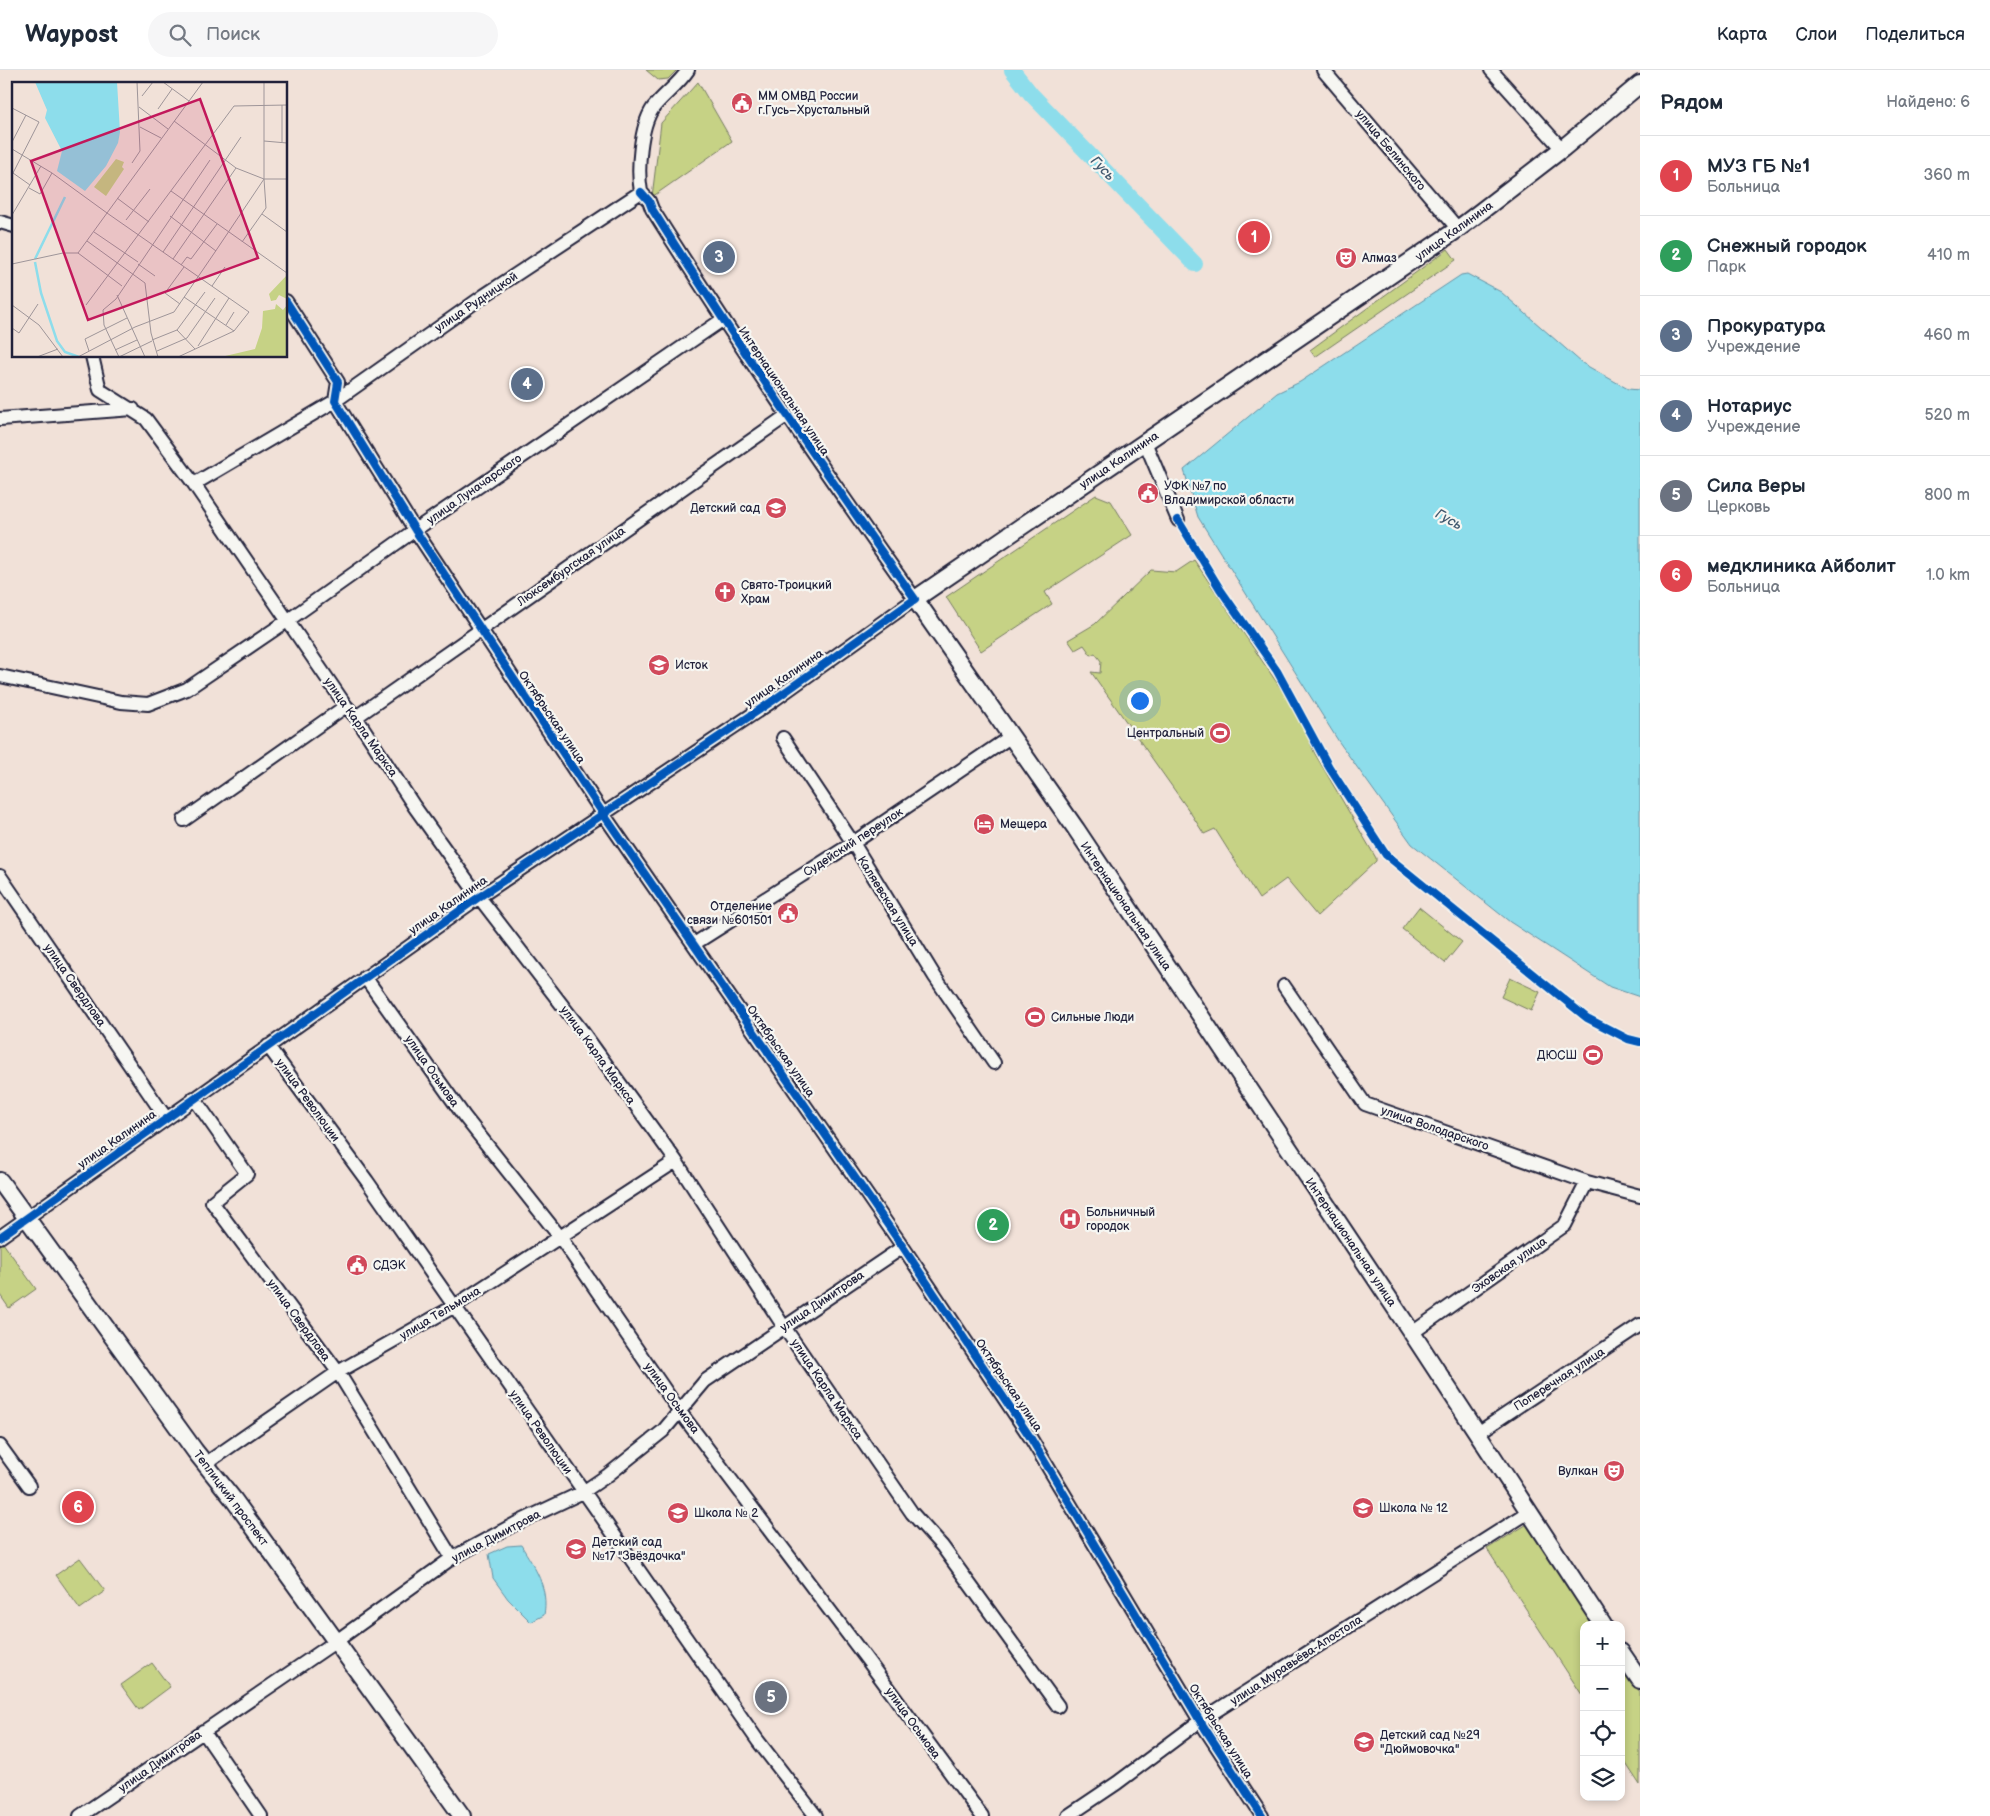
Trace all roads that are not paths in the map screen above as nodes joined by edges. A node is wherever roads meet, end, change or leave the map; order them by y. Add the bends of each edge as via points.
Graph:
1 (688, 70) edge
2 (1324, 70) edge
3 (1491, 70) edge
4 (1640, 84) edge
5 (1562, 149) junction
6 (641, 192) junction
7 (1458, 230) junction
8 (288, 304) edge
9 (722, 320) junction
10 (92, 358) edge
11 (335, 401) junction
12 (132, 409) junction
13 (786, 416) junction
14 (0, 419) edge
15 (1145, 442) junction
16 (194, 484) junction
17 (1178, 520) dead end
18 (414, 530) junction
19 (915, 599) junction
20 (288, 621) junction
21 (480, 629) junction
22 (0, 676) edge
23 (346, 706) junction
24 (356, 717) junction
25 (783, 738) dead end
26 (1010, 738) junction
27 (604, 815) junction
28 (184, 820) dead end
29 (853, 843) junction
30 (0, 876) edge
31 (479, 897) junction
32 (694, 944) junction
33 (366, 977) junction
34 (1284, 986) dead end
35 (268, 1046) junction
36 (994, 1063) dead end
37 (194, 1098) junction
38 (166, 1118) junction
39 (676, 1162) junction
40 (0, 1181) edge
41 (1587, 1182) junction
42 (1640, 1196) edge
43 (26, 1218) junction
44 (0, 1236) edge
45 (560, 1238) junction
46 (903, 1247) junction
47 (453, 1307) junction
48 (1640, 1325) edge
49 (784, 1327) junction
50 (1412, 1333) junction
51 (338, 1372) junction
52 (680, 1412) junction
53 (1478, 1433) junction
54 (0, 1446) edge
55 (205, 1464) junction
56 (29, 1486) dead end
57 (583, 1492) junction
58 (1529, 1512) junction
59 (452, 1558) junction
60 (1600, 1621) edge
61 (336, 1642) junction
62 (1625, 1658) edge
63 (1640, 1680) edge
64 (1058, 1706) dead end
65 (1200, 1722) junction
66 (203, 1731) junction
67 (80, 1816) edge
68 (261, 1816) edge
69 (462, 1816) edge
70 (816, 1816) edge
71 (982, 1816) edge
72 (1068, 1816) edge
73 (1262, 1816) edge

1 - 6 street via 652,110 640,156
2 - 7 street, улица Белинского
3 - 5 street
4 - 5 main road, улица Калинина
5 - 7 main road, улица Калинина
6 - 9 street, Интернациональная улица
6 - 11 street, улица Рудницкой via 485,295
7 - 15 main road, улица Калинина
8 - 11 street via 338,382
9 - 13 street, Интернациональная улица
9 - 18 street, улица Луначарского
10 - 12 street, улица Карла Маркса via 100,390
11 - 16 street, улица Рудницкой
11 - 18 street, Октябрьская улица
12 - 14 street
12 - 16 street, улица Карла Маркса via 146,419
13 - 19 street, Интернациональная улица
13 - 21 street, Люксембургская улица
15 - 17 street
15 - 19 main road, улица Калинина
16 - 20 street, улица Карла Маркса
18 - 20 street, улица Луначарского
18 - 21 street, Октябрьская улица
19 - 26 main road, Интернациональная улица
19 - 27 street, улица Калинина
20 - 22 street, улица Луначарского via 187,689 148,704 121,702
20 - 23 street, улица Карла Маркса
21 - 24 street, Люксембургская улица
21 - 27 street, Октябрьская улица
23 - 24 street, улица Карла Маркса
23 - 28 street
24 - 31 street, улица Карла Маркса
25 - 29 street, Каляевская улица
26 - 29 street, Судейский переулок
26 - 50 main road, Интернациональная улица via 1076,829
27 - 31 street, улица Калинина
27 - 32 street, Октябрьская улица
29 - 32 street, Судейский переулок
29 - 36 street, Каляевская улица via 935,977
30 - 38 street, улица Свердлова
31 - 33 street, улица Калинина
31 - 39 street, улица Карла Маркса via 582,1031
32 - 46 street, Октябрьская улица
33 - 35 street, улица Калинина
33 - 45 street, улица Осьмова via 464,1116
34 - 41 street, улица Володарского via 1365,1104
35 - 37 street, улица Калинина
35 - 47 street, улица Революции via 367,1181
37 - 38 street, улица Калинина
37 - 51 street, улица Свердлова via 247,1174 212,1202
38 - 43 street, улица Калинина
39 - 45 street, улица Тельмана
39 - 49 street, улица Карла Маркса
40 - 43 main road, Теплицкий проспект
41 - 42 street, улица Володарского
41 - 50 street, Эховская улица via 1565,1225
43 - 44 street, улица Калинина
43 - 55 main road, Теплицкий проспект
45 - 47 street, улица Тельмана
45 - 52 street, улица Осьмова
46 - 49 street, улица Димитрова
46 - 65 street, Октябрьская улица via 1030,1436
47 - 51 street, улица Тельмана
47 - 57 street, улица Революции
48 - 53 street, Поперечная улица
49 - 52 street, улица Димитрова via 705,1381
49 - 64 street, улица Карла Маркса via 912,1513 942,1546
50 - 53 main road, Интернациональная улица
51 - 55 street, улица Тельмана
51 - 59 street, улица Свердлова
52 - 57 street, улица Димитрова via 633,1456
52 - 71 street, улица Осьмова
53 - 58 main road, Интернациональная улица
54 - 56 street
55 - 61 main road, Теплицкий проспект
57 - 59 street, улица Димитрова
57 - 70 street, улица Революции via 758,1741
58 - 60 main road, Интернациональная улица
58 - 65 street, улица Муравьёва-Апостола
59 - 61 street, улица Димитрова
61 - 66 street, улица Димитрова
61 - 69 main road, Теплицкий проспект
62 - 63 main road
65 - 72 street, улица Муравьёва-Апостола
65 - 73 street, Октябрьская улица
66 - 67 street, улица Димитрова
66 - 68 street

